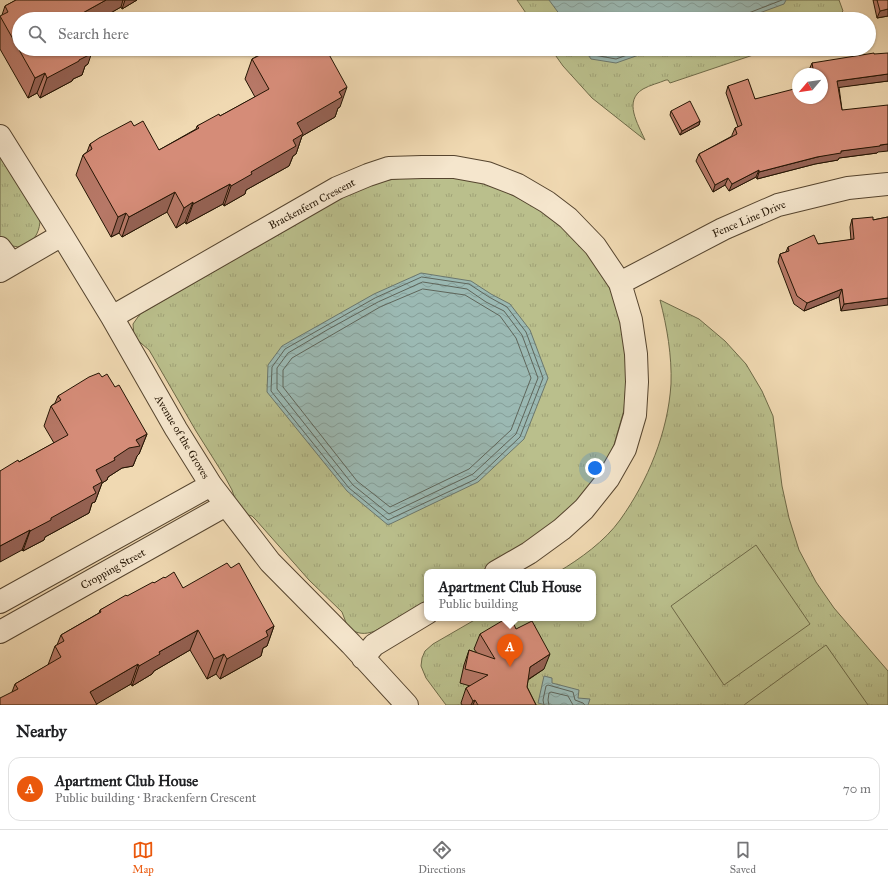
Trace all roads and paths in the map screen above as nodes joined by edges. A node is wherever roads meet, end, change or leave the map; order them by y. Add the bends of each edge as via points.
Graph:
1 (0, 136) edge
2 (888, 184) edge
3 (62, 235) junction
4 (4, 261) edge
5 (620, 283) junction
6 (112, 317) junction
7 (211, 485) junction
8 (226, 505) junction
9 (501, 569) edge
10 (0, 602) edge
11 (424, 615) edge
12 (0, 632) edge
13 (363, 658) junction
14 (407, 705) edge

1 - 3 street, Avenue of the Groves
2 - 5 street, Fence Line Drive via 848,188 778,205 722,229
3 - 4 street
3 - 6 street, Avenue of the Groves
5 - 6 street, Brackenfern Crescent via 595,246 568,218 518,185 487,172 454,167 389,168 337,188
5 - 9 street, Brackenfern Crescent via 631,320 637,382 635,415 625,449 608,480 584,509 562,529
6 - 7 street, Avenue of the Groves
7 - 8 street, Avenue of the Groves
7 - 10 street
8 - 12 street, Cropping Street
8 - 13 street, Avenue of the Groves via 270,562
11 - 13 street via 374,645
13 - 14 street, Avenue of the Groves

